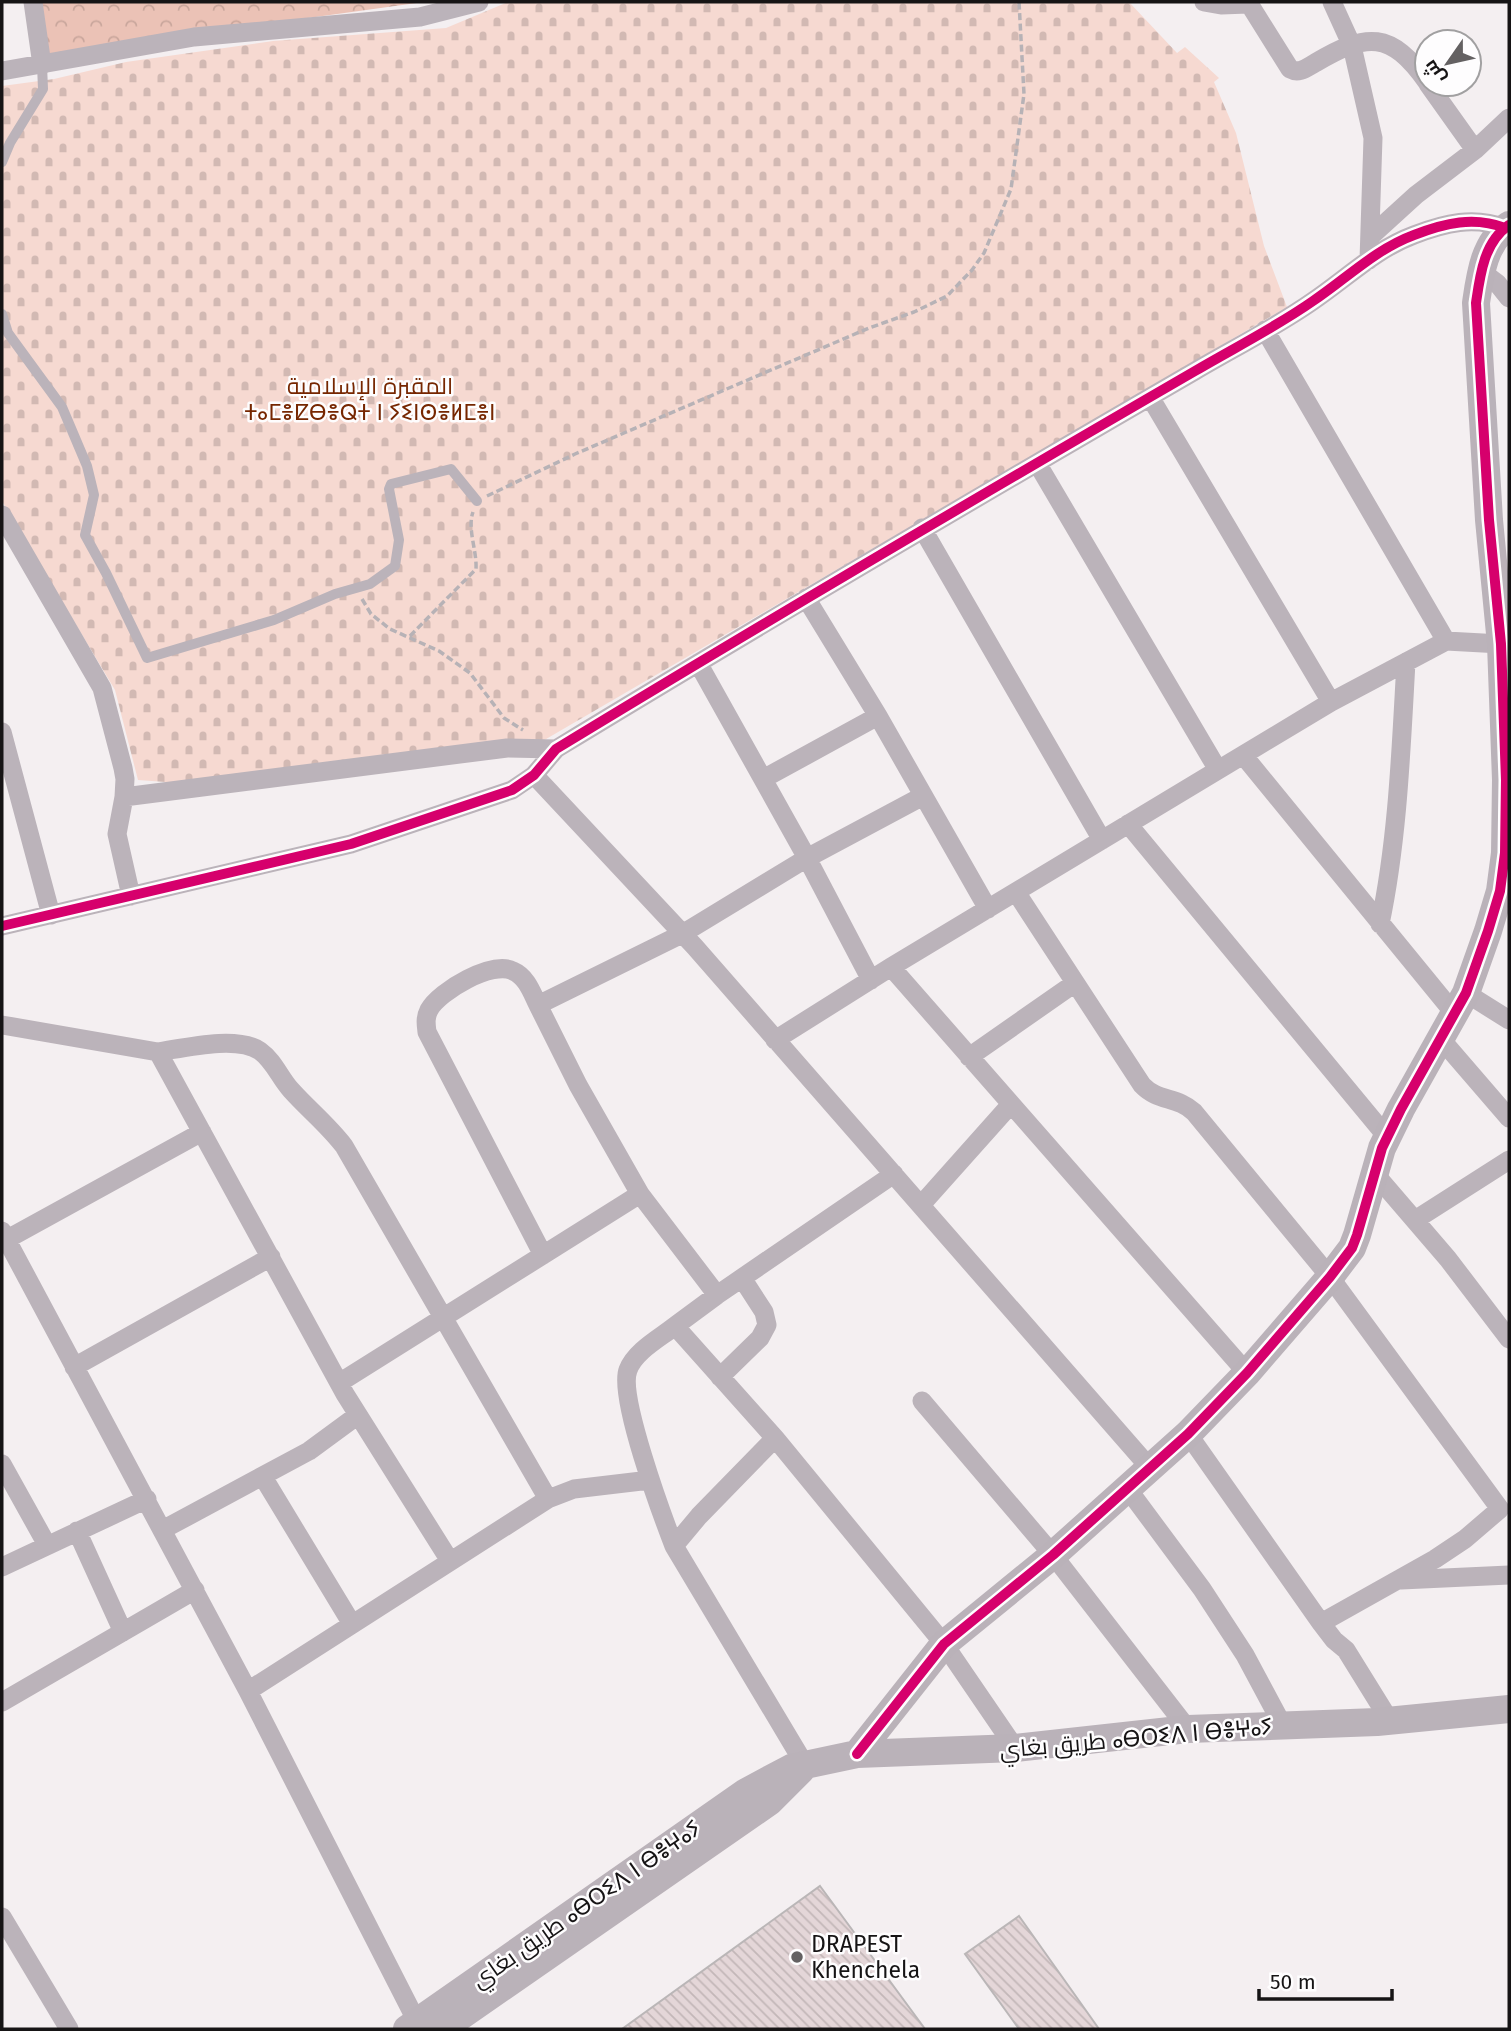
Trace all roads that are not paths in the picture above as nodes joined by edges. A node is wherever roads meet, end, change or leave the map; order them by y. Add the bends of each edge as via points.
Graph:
1 (33, 2) edge
2 (480, 2) edge
3 (1204, 2) edge
4 (1332, 2) edge
5 (1248, 3) edge
6 (1352, 46) junction
7 (42, 65) junction
8 (1413, 66) edge
9 (2, 71) edge
10 (1439, 98) edge
11 (1509, 118) edge
12 (1475, 150) junction
13 (2, 162) edge
14 (1507, 227) edge
15 (1371, 236) junction
16 (1369, 260) junction
17 (1481, 271) junction
18 (1509, 299) edge
19 (2, 314) edge
20 (1265, 330) junction
21 (1150, 397) junction
22 (1037, 463) junction
23 (477, 501) road end
24 (2, 515) edge
25 (1489, 520) junction
26 (922, 528) junction
27 (1509, 543) edge
28 (806, 598) junction
29 (1446, 641) junction
30 (1505, 649) edge
31 (1406, 662) junction
32 (698, 663) junction
33 (1331, 702) junction
34 (878, 716) junction
35 (2, 732) edge
36 (556, 749) junction
37 (1243, 755) junction
38 (1217, 771) junction
39 (534, 775) junction
40 (763, 779) junction
41 (1508, 781) edge
42 (923, 796) junction
43 (124, 797) junction
44 (1128, 824) junction
45 (1102, 840) junction
46 (807, 858) junction
47 (1016, 892) junction
48 (131, 896) junction
49 (988, 909) junction
50 (51, 915) junction
51 (1380, 924) junction
52 (2, 926) edge
53 (682, 934) junction
54 (891, 967) junction
55 (871, 980) junction
56 (1076, 983) junction
57 (1460, 1003) junction
58 (538, 1005) junction
59 (1509, 1020) edge
60 (2, 1025) edge
61 (1440, 1038) junction
62 (775, 1040) junction
63 (158, 1052) junction
64 (969, 1057) junction
65 (1011, 1104) junction
66 (1509, 1118) edge
67 (202, 1132) junction
68 (1387, 1137) junction
69 (1509, 1160) edge
70 (894, 1174) junction
71 (1375, 1174) junction
72 (640, 1194) junction
73 (920, 1205) junction
74 (1415, 1220) junction
75 (3, 1237) edge
76 (543, 1255) junction
77 (271, 1257) junction
78 (1330, 1277) junction
79 (742, 1278) junction
80 (717, 1295) junction
81 (443, 1318) junction
82 (675, 1326) junction
83 (1509, 1339) edge
84 (74, 1367) junction
85 (1247, 1373) junction
86 (720, 1377) junction
87 (339, 1383) junction
88 (922, 1401) dead end
89 (358, 1415) junction
90 (1188, 1434) junction
91 (775, 1438) junction
92 (2, 1464) edge
93 (1150, 1468) junction
94 (263, 1477) junction
95 (650, 1480) junction
96 (1127, 1488) junction
97 (147, 1499) junction
98 (548, 1499) junction
99 (1504, 1516) edge
100 (163, 1529) junction
101 (77, 1531) junction
102 (47, 1545) junction
103 (674, 1546) junction
104 (1053, 1555) junction
105 (450, 1561) junction
106 (2, 1567) edge
107 (1509, 1575) edge
108 (1397, 1581) junction
109 (195, 1590) junction
110 (1321, 1623) junction
111 (352, 1624) junction
112 (123, 1632) junction
113 (944, 1644) junction
114 (248, 1691) junction
115 (2, 1702) edge
116 (1507, 1712) edge
117 (1384, 1721) junction
118 (1283, 1726) junction
119 (1188, 1729) junction
120 (1015, 1748) junction
121 (857, 1754) junction
122 (805, 1765) junction
123 (2, 1917) edge
124 (422, 2027) edge
125 (69, 2029) edge

1 - 7 street
2 - 7 street via 420,17 194,37
3 - 5 street
4 - 6 street
5 - 6 street via 1294,72
6 - 8 street via 1381,41
6 - 15 street via 1373,138
7 - 9 street
7 - 13 lane via 43,89
10 - 12 street
11 - 12 street
12 - 15 street
14 - 16 street via 1467,221 1435,227 1397,242
14 - 17 street via 1490,247
15 - 16 street
16 - 20 street
17 - 18 street
17 - 25 street via 1476,303
19 - 23 lane via 8,332 67,419 87,466 94,495 85,535 147,658 274,620 370,584 395,566 399,540 391,484 450,469
20 - 21 street
20 - 29 street
21 - 22 street
21 - 33 street
22 - 26 street
22 - 38 street
24 - 43 street via 102,688 123,768
25 - 27 street
25 - 30 street
26 - 28 street
26 - 45 street
28 - 32 street
28 - 34 street
29 - 30 street
29 - 31 street
30 - 41 street
31 - 33 street
31 - 51 street via 1396,802
32 - 36 street
32 - 40 street
33 - 37 street
34 - 40 street
34 - 42 street
35 - 50 street
36 - 39 street
36 - 43 street via 507,748
37 - 38 street
37 - 51 street
38 - 44 street
39 - 48 street via 512,790 351,844
39 - 53 street
40 - 46 street
41 - 57 street via 1500,891
42 - 46 street
42 - 49 street
43 - 48 street via 117,834
44 - 45 street
44 - 68 street
45 - 47 street
46 - 53 street
46 - 55 street
47 - 49 street
47 - 56 street
48 - 50 street
49 - 54 street
50 - 52 street
51 - 57 street
53 - 58 street
53 - 62 street
54 - 55 street
54 - 64 street
55 - 62 street
56 - 64 street
56 - 78 street via 1142,1085 1158,1098 1185,1103 1194,1112
57 - 59 street
57 - 61 street
58 - 72 street
58 - 76 street via 525,979 500,967 444,993 425,1018 427,1031
60 - 63 street
61 - 66 street
61 - 68 street
62 - 70 street
63 - 67 street
63 - 81 street via 240,1044 268,1059 344,1146
64 - 65 street
65 - 73 street
65 - 85 street
67 - 75 street
67 - 77 street
68 - 71 street
69 - 74 street
70 - 73 street
70 - 79 street
71 - 74 street
71 - 78 street via 1352,1248
72 - 76 street
72 - 80 street
73 - 93 street
74 - 83 street
75 - 84 street
76 - 81 street
77 - 84 street
77 - 87 street
78 - 85 street
78 - 99 street
79 - 80 street
79 - 86 street via 767,1325 760,1338
80 - 82 street
81 - 87 street
81 - 98 street
82 - 86 street
82 - 95 street via 635,1358 625,1381
84 - 97 street
85 - 90 street
86 - 91 street
87 - 89 street
88 - 104 street
89 - 94 street
89 - 105 street
90 - 93 street
90 - 110 street
91 - 103 street
91 - 113 street
92 - 102 street
93 - 96 street
94 - 100 street
94 - 111 street
95 - 98 street via 574,1489
95 - 103 street
96 - 104 street
96 - 118 street via 1202,1589
97 - 100 street
97 - 101 street
98 - 105 street
99 - 108 street
100 - 109 street
101 - 102 street
101 - 112 street
102 - 106 street
103 - 122 street
104 - 113 street
104 - 119 street
105 - 111 street
107 - 108 street
108 - 110 street
109 - 112 street
109 - 114 street
110 - 117 street via 1352,1659
111 - 114 street
112 - 115 street
113 - 120 street
113 - 121 street
114 - 124 street
116 - 117 street, طريق بغاي ⴰⴱⵔⵉⴷ ⵏ ⴱⴻⵖⴰⵢ
117 - 118 street, طريق بغاي ⴰⴱⵔⵉⴷ ⵏ ⴱⴻⵖⴰⵢ
118 - 119 street, طريق بغاي ⴰⴱⵔⵉⴷ ⵏ ⴱⴻⵖⴰⵢ
119 - 120 street, طريق بغاي ⴰⴱⵔⵉⴷ ⵏ ⴱⴻⵖⴰⵢ
120 - 121 street, طريق بغاي ⴰⴱⵔⵉⴷ ⵏ ⴱⴻⵖⴰⵢ
121 - 122 street, طريق بغاي ⴰⴱⵔⵉⴷ ⵏ ⴱⴻⵖⴰⵢ
122 - 124 street, طريق بغاي ⴰⴱⵔⵉⴷ ⵏ ⴱⴻⵖⴰⵢ via 769,1802
123 - 125 street

